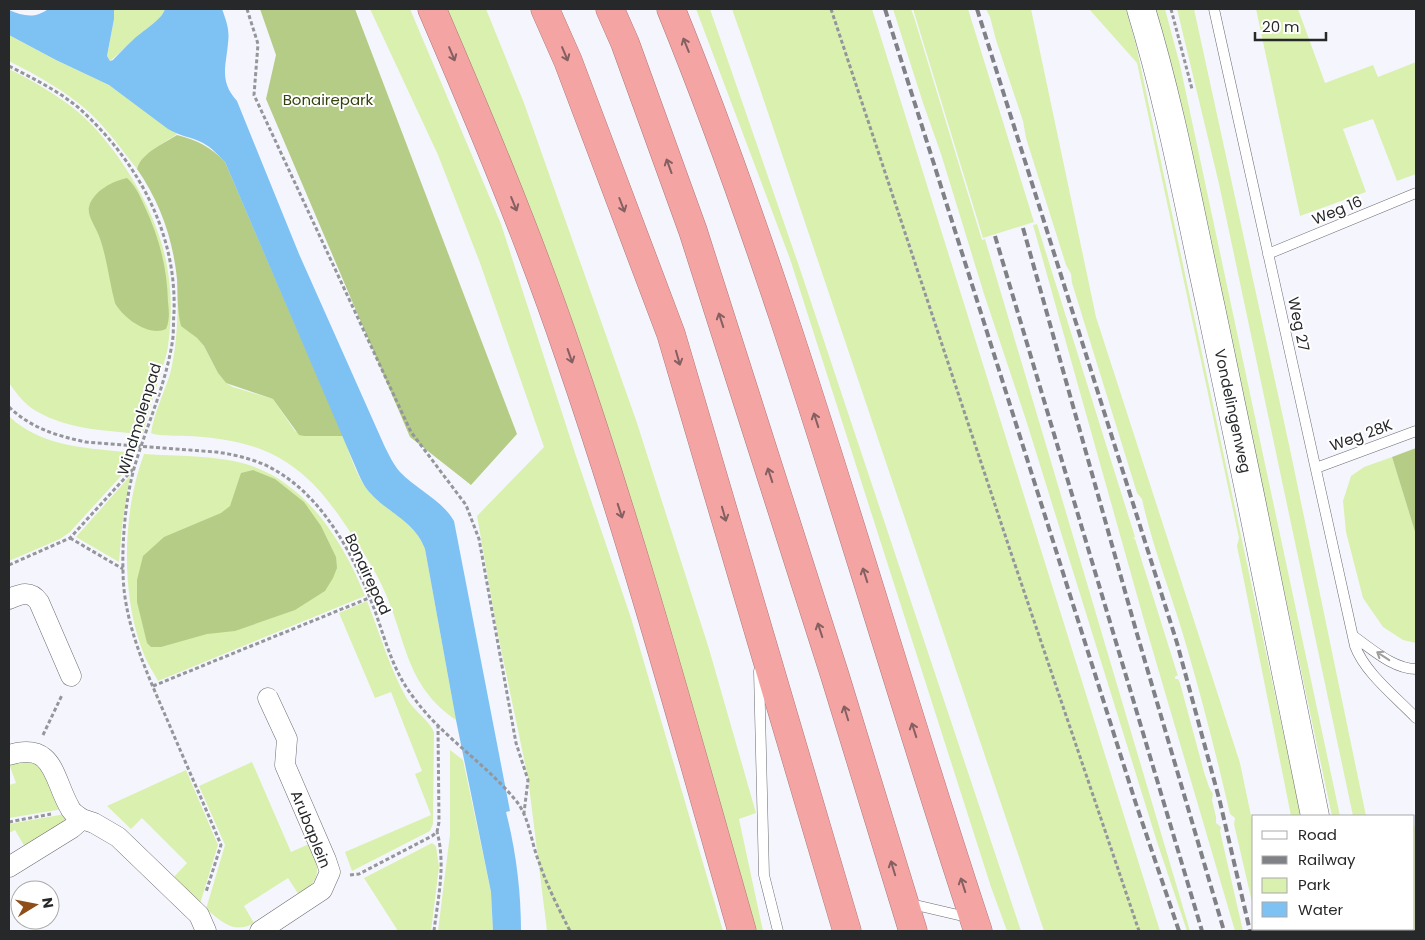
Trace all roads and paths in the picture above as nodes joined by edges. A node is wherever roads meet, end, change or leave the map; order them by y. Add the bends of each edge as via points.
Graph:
1 (247, 9) edge
2 (432, 9) edge
3 (546, 9) edge
4 (610, 9) edge
5 (671, 9) edge
6 (830, 9) edge
7 (1141, 9) edge
8 (1214, 9) edge
9 (9, 66) edge
10 (1416, 193) edge
11 (1268, 254) junction
12 (9, 407) edge
13 (1416, 431) edge
14 (141, 447) junction
15 (134, 468) junction
16 (1316, 468) junction
17 (70, 538) junction
18 (9, 565) edge
19 (123, 569) junction
20 (369, 598) junction
21 (9, 599) edge
22 (758, 630) junction
23 (1354, 641) junction
24 (1416, 669) edge
25 (71, 676) joint
26 (153, 686) junction
27 (268, 698) dead end
28 (1416, 718) edge
29 (438, 725) junction
30 (35, 752) junction
31 (9, 755) edge
32 (524, 813) junction
33 (76, 814) junction
34 (1315, 815) edge
35 (9, 822) edge
36 (437, 832) junction
37 (9, 867) edge
38 (328, 877) junction
39 (904, 902) junction
40 (203, 923) edge
41 (976, 925) edge
42 (260, 931) edge
43 (434, 931) edge
44 (570, 931) edge
45 (742, 931) edge
46 (778, 931) edge
47 (847, 931) edge
48 (913, 931) edge
49 (1140, 931) edge

1 - 32 path via 258,44 254,95 410,432 466,505 479,538 516,743 528,780
2 -> 45 highway via 519,217 569,354 658,636
3 -> 22 highway via 671,334
39 -> 4 highway via 693,230
41 -> 5 highway via 778,298
6 - 49 path
7 - 34 street, Vondelingenweg via 1174,136
8 - 11 lane, Weg 27
9 - 14 path, Windmolenpad via 49,86 79,108 136,176 160,221 173,277 173,342
10 - 11 lane, Weg 16
11 - 16 lane, Weg 27
12 - 14 path, Bonairepad via 26,422 46,432 86,442
13 - 16 lane, Weg 28K
14 - 15 path, Windmolenpad
14 - 20 path, Bonairepad via 236,455 263,464 286,477 327,517 352,559
15 - 17 path
15 - 19 path, Windmolenpad
16 - 23 lane, Weg 27
17 - 18 path
17 - 19 path
19 - 26 path, Windmolenpad via 130,624
20 - 26 path
20 - 29 path, Bonairepad via 403,682
21 - 25 street via 22,593 35,596
22 - 46 lane via 764,875
22 - 47 highway
24 -> 23 lane via 1398,666
23 - 28 lane, Weg 27 via 1367,668
25 - 30 path
26 - 40 path, Windmolenpad via 221,844
27 - 38 street, Arubaplein via 287,738 285,765 326,860 330,872
29 - 32 path, Bonairepad via 507,791
29 - 36 path
30 - 31 street
30 - 33 street via 44,758 56,775
32 - 44 path, Bonairepad via 538,862
33 - 35 path
33 - 37 street via 72,828
33 - 40 street via 118,837
36 - 38 path via 359,874
36 - 43 path via 441,862
38 - 42 street, Arubaplein via 322,890
39 - 41 lane
39 - 48 highway

